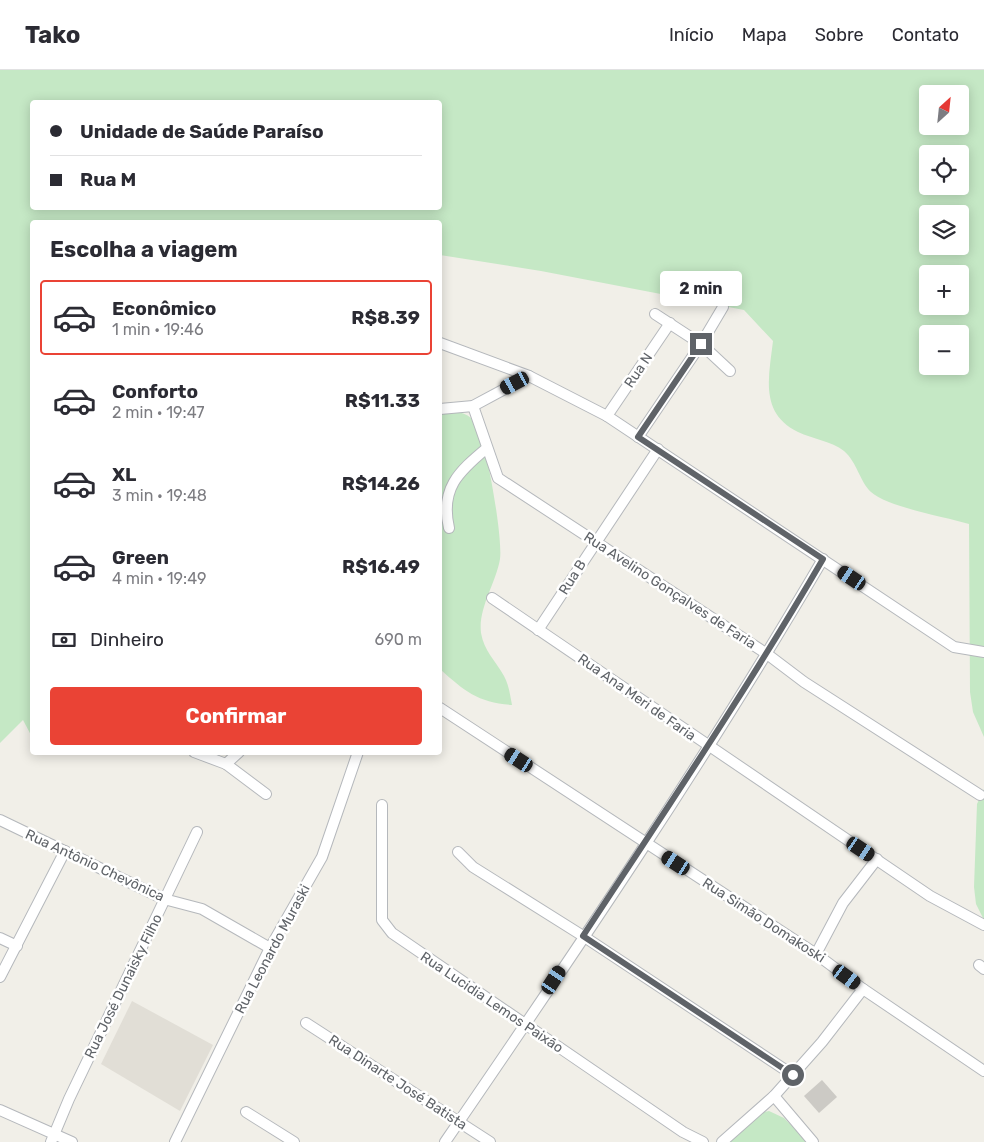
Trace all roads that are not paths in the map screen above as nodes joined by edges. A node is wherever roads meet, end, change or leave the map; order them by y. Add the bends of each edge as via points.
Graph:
1 (723, 307) dead end
2 (655, 314) dead end
3 (670, 323) junction
4 (442, 344) edge
5 (701, 344) junction
6 (730, 371) dead end
7 (529, 376) junction
8 (472, 406) junction
9 (442, 409) edge
10 (607, 416) junction
11 (638, 437) junction
12 (487, 448) junction
13 (658, 449) junction
14 (449, 528) dead end
15 (595, 541) junction
16 (823, 559) junction
17 (492, 598) dead end
18 (538, 630) junction
19 (984, 652) edge
20 (767, 654) junction
21 (442, 709) edge
22 (709, 747) junction
23 (202, 755) edge
24 (236, 755) edge
25 (357, 755) edge
26 (226, 764) junction
27 (266, 794) dead end
28 (980, 795) dead end
29 (382, 805) dead end
30 (0, 820) edge
31 (197, 832) dead end
32 (645, 842) junction
33 (65, 852) junction
34 (458, 852) dead end
35 (877, 859) junction
36 (164, 899) junction
37 (984, 925) edge
38 (583, 936) junction
39 (0, 938) edge
40 (17, 946) junction
41 (270, 948) junction
42 (816, 954) junction
43 (0, 977) edge
44 (863, 989) junction
45 (306, 1023) dead end
46 (526, 1024) junction
47 (984, 1071) edge
48 (793, 1075) junction
49 (774, 1096) junction
50 (0, 1110) edge
51 (246, 1112) dead end
52 (459, 1122) junction
53 (53, 1138) edge
54 (72, 1142) edge
55 (175, 1142) edge
56 (294, 1142) edge
57 (445, 1142) edge
58 (490, 1142) edge
59 (703, 1142) edge
60 (722, 1142) edge
61 (814, 1142) edge

1 - 5 street
2 - 3 street
3 - 5 street
3 - 10 street, Rua N
4 - 7 street
5 - 6 street
5 - 11 street
7 - 8 street
7 - 10 street
8 - 9 street
8 - 12 street, Rua Avelino Gonçalves de Faria
10 - 11 street
11 - 13 street
12 - 14 street via 454,481 445,510
12 - 15 street, Rua Avelino Gonçalves de Faria via 498,478
13 - 15 street, Rua B
13 - 16 street
15 - 18 street, Rua B
15 - 20 street, Rua Avelino Gonçalves de Faria
16 - 19 street via 954,647
16 - 20 street
17 - 18 street, Rua Ana Meri de Faria
18 - 22 street, Rua Ana Meri de Faria
20 - 22 street
20 - 28 street, Rua Avelino Gonçalves de Faria via 804,682
21 - 32 street, Rua Simão Domakoski
22 - 32 street
22 - 35 street, Rua Ana Meri de Faria
23 - 26 street
24 - 26 street
25 - 41 street, Rua Leonardo Muraski via 322,858
26 - 27 street
29 - 46 street, Rua Lucidia Lemos Paixão via 382,920 392,934
30 - 33 street, Rua Antônio Chevônica
31 - 36 street, Rua José Dunaisky Filho
32 - 38 street
32 - 42 street, Rua Simão Domakoski
33 - 36 street, Rua Antônio Chevônica
33 - 40 street
34 - 38 street via 473,867
35 - 37 street, Rua Ana Meri de Faria via 930,896
35 - 42 street via 843,903
36 - 41 street, Rua Antônio Chevônica via 202,909
36 - 53 street, Rua José Dunaisky Filho via 68,1099
38 - 46 street
38 - 48 street
39 - 40 street
40 - 43 street
41 - 55 street, Rua Leonardo Muraski
42 - 44 street, Rua Simão Domakoski
44 - 47 street, Rua Simão Domakoski
44 - 48 street
45 - 52 street, Rua Dinarte José Batista
46 - 52 street
46 - 59 street, Rua Lucidia Lemos Paixão via 683,1132
48 - 49 street
49 - 60 street
49 - 61 street
50 - 53 street
51 - 56 street
52 - 57 street
52 - 58 street, Rua Dinarte José Batista
53 - 54 street

